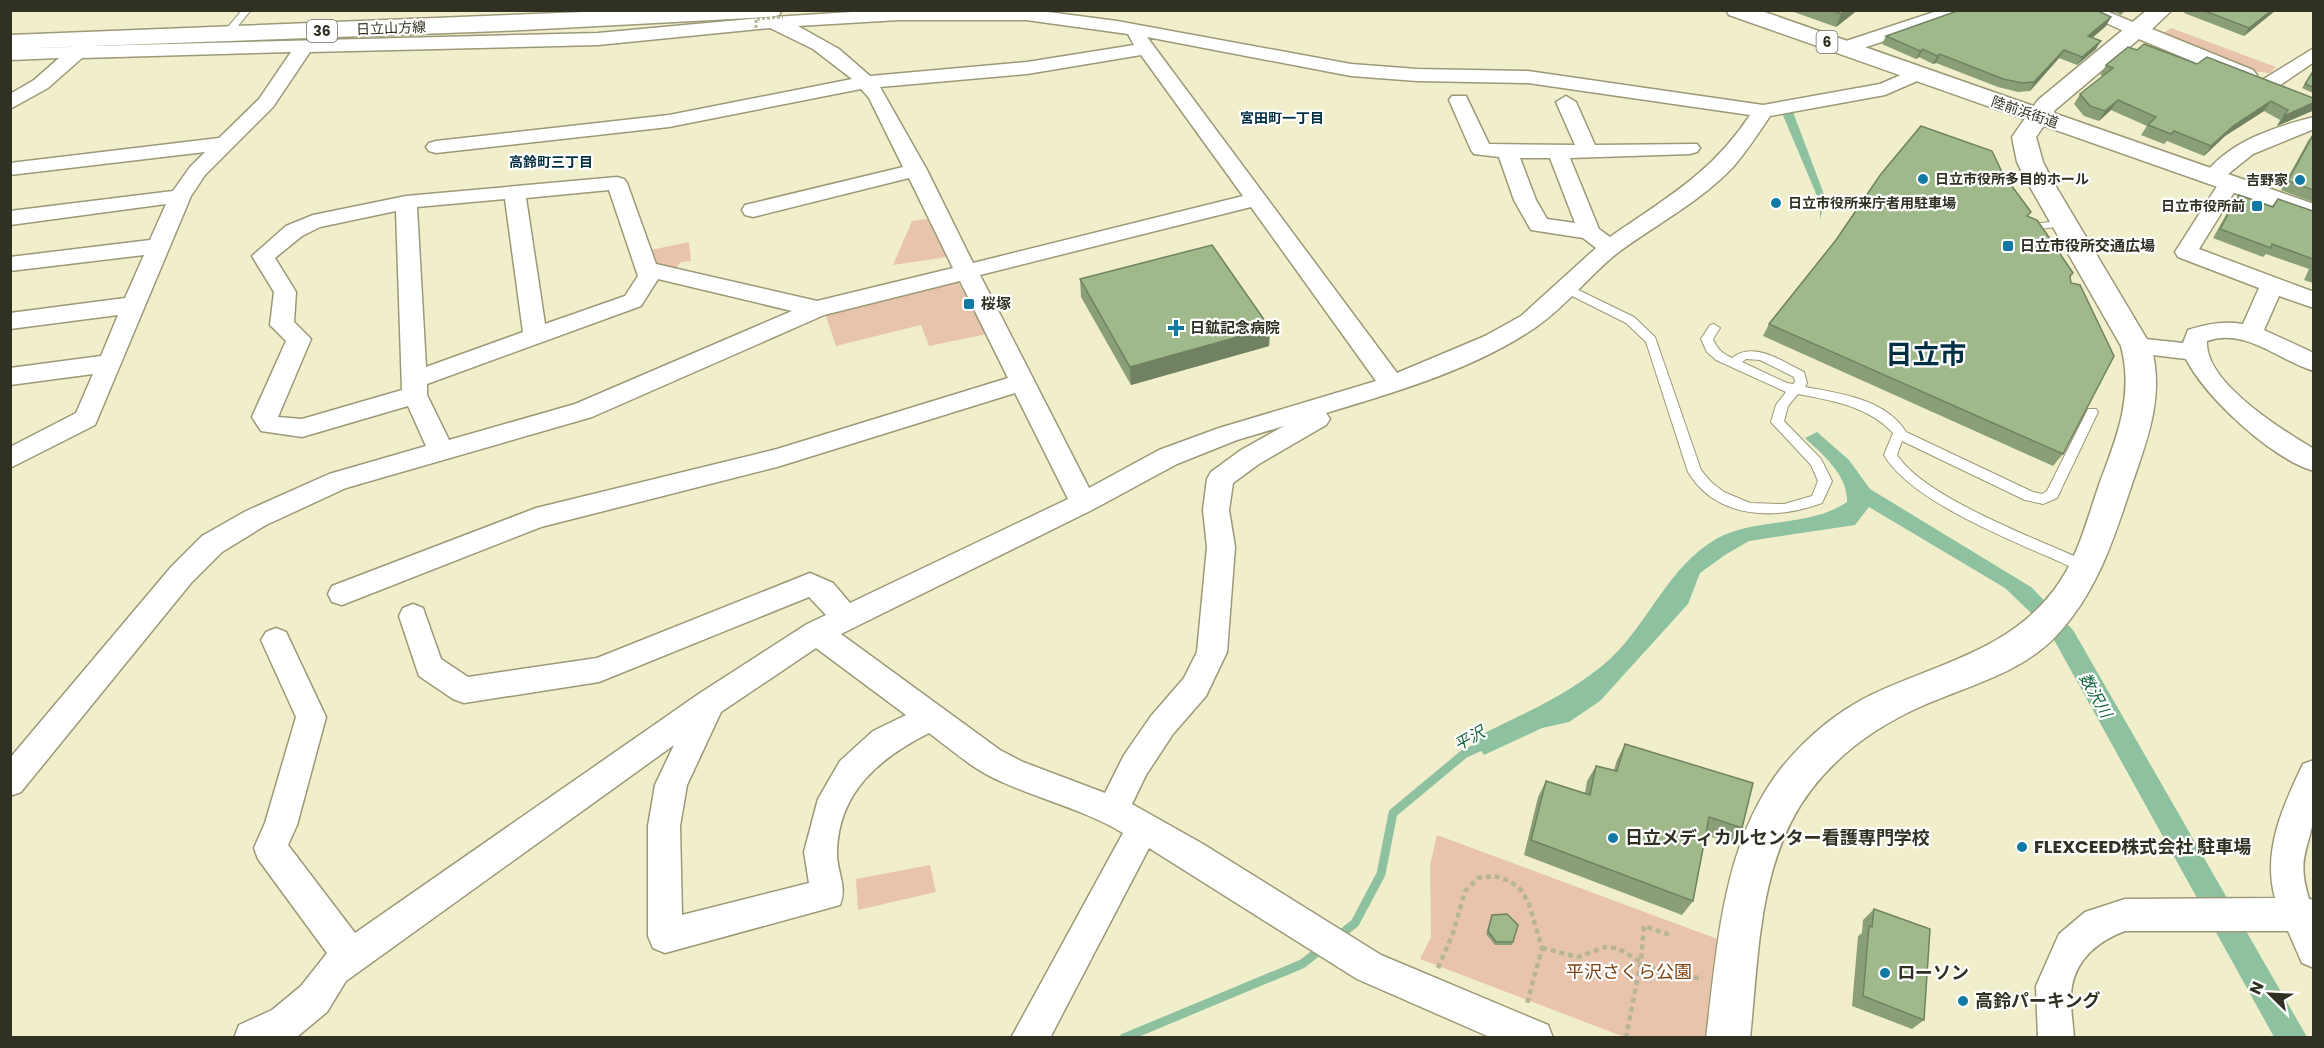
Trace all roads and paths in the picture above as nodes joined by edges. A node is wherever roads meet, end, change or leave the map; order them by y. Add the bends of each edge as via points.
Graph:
1 (247, 10) edge
2 (1737, 10) edge
3 (1960, 10) edge
4 (2087, 10) edge
5 (2161, 10) edge
6 (766, 17) edge
7 (1132, 29) junction
8 (2136, 30) junction
9 (539, 31) junction
10 (226, 35) junction
11 (10, 42) edge
12 (84, 45) junction
13 (303, 48) junction
14 (1844, 48) junction
15 (1147, 49) junction
16 (2313, 53) edge
17 (10, 54) edge
18 (1917, 74) junction
19 (867, 82) junction
20 (2269, 84) junction
21 (2291, 94) edge
22 (1460, 100) dead end
23 (1566, 102) dead end
24 (10, 103) edge
25 (1762, 111) junction
26 (2037, 116) junction
27 (2313, 123) edge
28 (227, 143) junction
29 (436, 147) dead end
30 (1690, 148) dead end
31 (1587, 150) junction
32 (1507, 152) junction
33 (1558, 152) junction
34 (10, 169) edge
35 (917, 170) junction
36 (2221, 180) junction
37 (515, 192) junction
38 (180, 196) junction
39 (1256, 198) junction
40 (406, 202) junction
41 (753, 210) dead end
42 (2313, 213) edge
43 (10, 218) edge
44 (2065, 223) junction
45 (2026, 228) edge
46 (1589, 232) junction
47 (159, 246) junction
48 (1610, 248) junction
49 (10, 264) edge
50 (646, 269) junction
51 (966, 273) junction
52 (2272, 285) junction
53 (1564, 287) junction
54 (2313, 301) edge
55 (133, 305) junction
56 (817, 309) junction
57 (10, 321) edge
58 (1714, 328) dead end
59 (2251, 333) junction
60 (535, 336) junction
61 (2136, 346) junction
62 (2195, 352) junction
63 (109, 363) junction
64 (1733, 363) junction
65 (2313, 363) edge
66 (10, 377) edge
67 (1021, 383) junction
68 (1392, 385) junction
69 (414, 387) junction
70 (1796, 390) junction
71 (1330, 405) junction
72 (2092, 412) edge
73 (1899, 434) junction
74 (441, 451) junction
75 (10, 459) edge
76 (2313, 462) edge
77 (1083, 503) junction
78 (2085, 567) junction
79 (342, 594) dead end
80 (413, 616) dead end
81 (831, 625) junction
82 (276, 640) dead end
83 (711, 702) junction
84 (931, 717) junction
85 (2313, 774) edge
86 (10, 782) edge
87 (1113, 810) junction
88 (1142, 828) junction
89 (2306, 915) edge
90 (1673, 936) dead end
91 (1542, 948) junction
92 (2313, 951) edge
93 (351, 956) junction
94 (1641, 960) junction
95 (1734, 990) junction
96 (1424, 992) junction
97 (1527, 1034) edge
98 (252, 1038) edge
99 (1029, 1038) edge
100 (1626, 1038) edge
101 (1728, 1038) edge
102 (2056, 1038) edge

1 - 10 lane
2 - 14 main road, 陸前浜街道 / 6
3 - 14 street
4 - 8 street
5 - 8 main road
6 - 7 street via 956,13 1054,18
6 - 9 main road, 日立山方線 / 36
6 - 19 street via 812,40
7 - 15 street
7 - 25 street via 1351,70 1528,77
8 - 20 main road
8 - 26 main road
9 - 10 main road, 日立山方線 / 36
9 - 13 street
10 - 12 main road, 日立山方線 / 36
11 - 12 main road, 日立山方線 / 36
12 - 13 street
12 - 17 street
12 - 24 street via 41,84
13 - 28 street via 266,104
14 - 18 main road, 陸前浜街道 / 6
15 - 19 street via 1027,68
15 - 39 street
16 - 20 street
18 - 25 street via 1885,89
18 - 26 main road, 陸前浜街道 / 6
19 - 29 street via 669,121
19 - 35 street
20 - 21 street
22 - 32 street via 1481,150
23 - 31 street
25 - 48 street via 1724,164
26 - 36 main road, 陸前浜街道 / 6
26 - 44 main road via 2024,137 2025,146 2039,180
27 - 36 street via 2236,156 2220,167
28 - 34 street
28 - 38 street via 197,171
30 - 31 street
31 - 33 street
32 - 33 street
32 - 46 street via 1539,225
33 - 46 street
35 - 41 street
35 - 51 street
36 - 42 main road, 陸前浜街道 / 6
36 - 52 street via 2186,252
37 - 40 street
37 - 50 street via 617,183
37 - 60 street
38 - 43 street
38 - 47 street
39 - 51 street
39 - 68 street
40 - 69 street
40 - 69 street via 313,222 294,231 263,256 285,292 282,325 299,339 265,417 270,425 302,428
44 - 45 lane
44 - 61 main road via 2098,296
46 - 48 street
47 - 49 street
47 - 55 street
48 - 53 street
50 - 56 street
50 - 60 street via 649,276 633,301
51 - 56 street
51 - 67 street
52 - 54 street
52 - 59 street
53 - 68 street via 1529,321 1492,342
53 - 70 lane via 1630,320 1645,332 1655,349 1695,472 1705,487 1725,500 1745,508 1766,510 1808,504 1821,493 1825,481 1821,469 1777,422 1782,405
55 - 57 street
55 - 63 street
56 - 74 street via 583,411
58 - 64 lane via 1707,339 1709,345 1715,354
59 - 62 street via 2208,330 2196,336
59 - 65 street
60 - 69 street
61 - 62 street
61 - 78 main road via 2143,374 2138,414
62 - 76 street via 2220,390
63 - 66 street
63 - 75 street via 86,419
64 - 70 lane
64 - 70 lane via 1743,355 1762,356 1800,375 1801,383
67 - 77 street
67 - 79 street via 777,458 536,518
68 - 71 street
69 - 74 street
70 - 73 lane via 1848,399 1887,417 1898,427
71 - 77 street via 1228,434 1168,458
71 - 87 street via 1314,421 1220,479 1216,510 1221,547 1212,652 1195,687 1135,765
72 - 73 lane via 2052,494 2043,499
73 - 78 lane via 1890,455 1893,465 1908,478 1944,501
74 - 86 street via 338,481 256,518 212,544 150,610
77 - 81 street
78 - 95 main road via 2065,602 2039,631 1979,670 1898,701 1857,722 1791,786 1765,831 1750,880
80 - 81 street via 429,667 464,690 599,670 810,584 823,591
81 - 83 street
81 - 84 street
82 - 93 street via 311,717 281,825 270,848
83 - 84 street via 671,785 664,826 665,936 828,894 820,852 829,809 851,771 884,741
83 - 93 street
84 - 87 street via 965,744 1012,772
85 - 89 street via 2287,850 2286,870
87 - 88 street
88 - 96 street via 1346,954
88 - 99 street
89 - 92 street
89 - 102 street via 2125,915 2097,924 2071,946 2054,986
90 - 94 path via 1644,926
91 - 94 path via 1567,957 1615,948
91 - 96 path via 1523,892 1504,878 1482,877 1466,889 1453,935
91 - 97 path
93 - 98 street via 334,969 314,999 285,1023
94 - 95 path via 1660,974 1684,979 1701,977
94 - 100 path
95 - 101 main road
96 - 97 street

